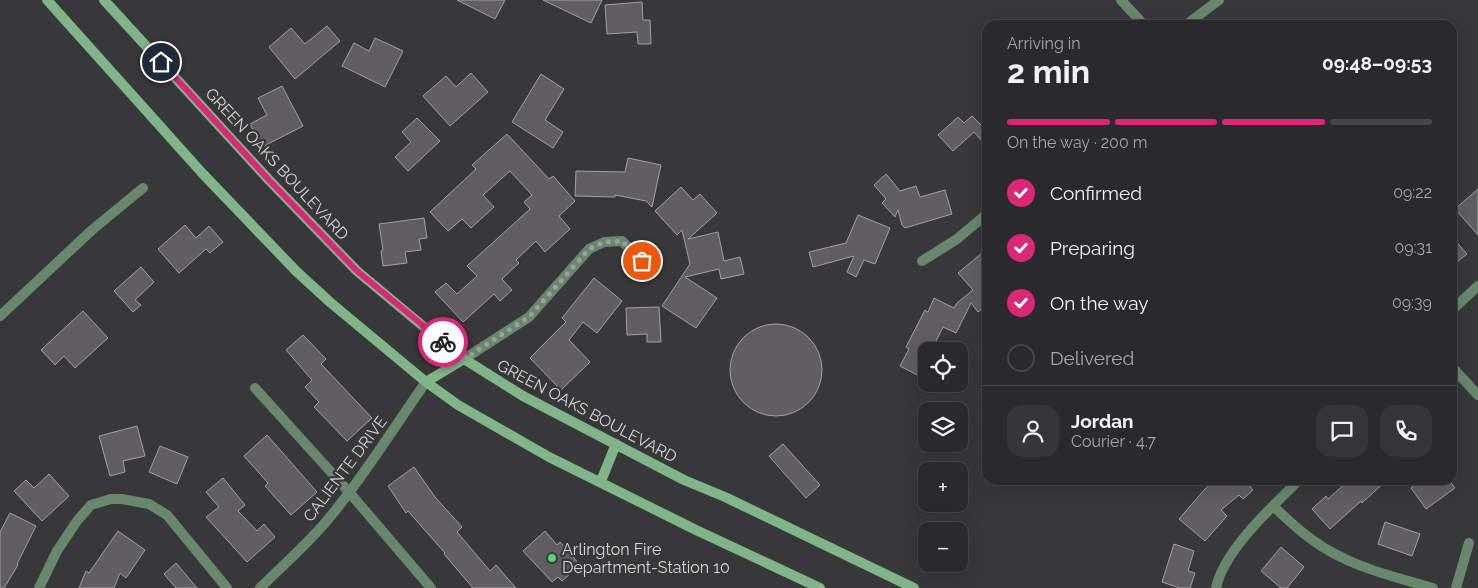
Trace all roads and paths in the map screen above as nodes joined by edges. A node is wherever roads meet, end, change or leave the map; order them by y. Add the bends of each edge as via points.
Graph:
1 (47, 0) edge
2 (104, 0) edge
3 (1121, 0) edge
4 (1219, 0) edge
5 (1139, 20) edge
6 (1193, 20) edge
7 (143, 188) dead end
8 (982, 218) edge
9 (642, 261) dead end
10 (922, 261) dead end
11 (1478, 286) edge
12 (1457, 305) edge
13 (0, 316) edge
14 (464, 359) junction
15 (1457, 372) edge
16 (426, 382) junction
17 (255, 388) dead end
18 (1478, 395) edge
19 (616, 444) junction
20 (601, 481) junction
21 (1294, 485) edge
22 (350, 492) junction
23 (1273, 506) junction
24 (1470, 543) dead end
25 (39, 588) edge
26 (227, 588) edge
27 (260, 588) edge
28 (431, 588) edge
29 (820, 588) edge
30 (914, 588) edge
31 (1216, 588) edge
32 (1433, 588) edge
33 (1456, 588) edge

1 - 16 main road via 203,174 297,272
2 - 14 main road, GREEN OAKS BOULEVARD via 357,271
3 - 5 street
4 - 6 street
7 - 13 street via 92,230
8 - 10 street
9 - 14 street via 622,241 604,242 589,249 529,317
11 - 12 street
14 - 16 main road
14 - 19 main road, GREEN OAKS BOULEVARD via 523,396
15 - 18 street
16 - 20 main road via 458,405 516,438
16 - 22 street, CALIENTE DRIVE
17 - 22 street
19 - 20 main road
19 - 30 main road, GREEN OAKS BOULEVARD via 684,480
20 - 29 main road
21 - 23 street
22 - 27 street, CALIENTE DRIVE via 309,541
22 - 28 street
23 - 31 street via 1240,541
23 - 32 street via 1311,540 1342,558
24 - 33 street
25 - 26 street via 77,521 91,505 116,498 150,504 167,515

